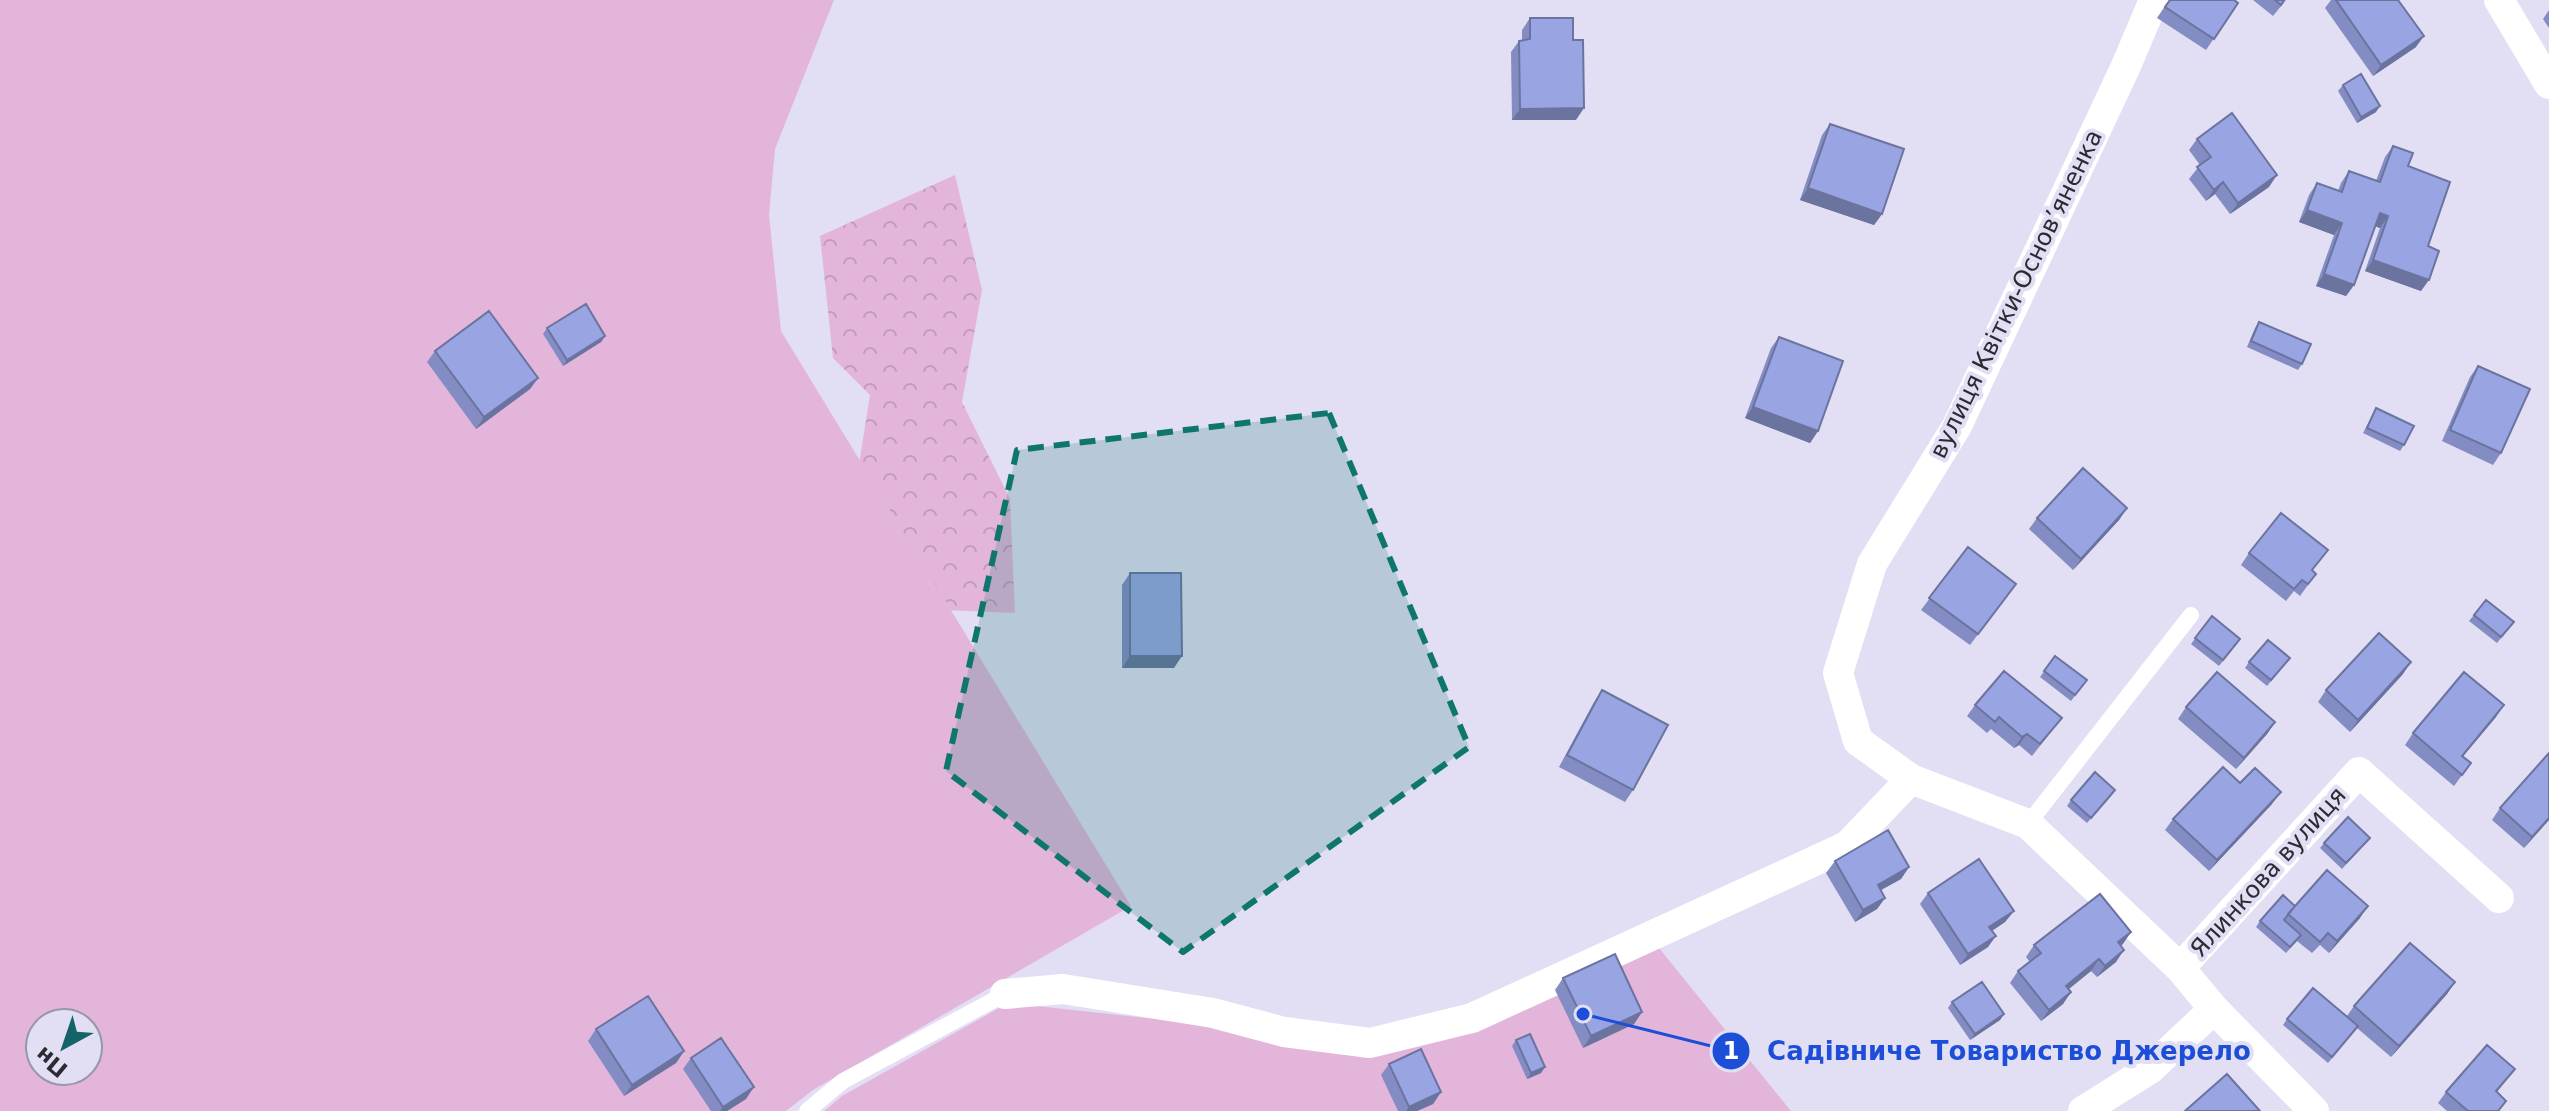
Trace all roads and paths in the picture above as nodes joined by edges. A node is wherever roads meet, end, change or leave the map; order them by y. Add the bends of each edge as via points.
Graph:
1 (2154, 0) edge
2 (2499, 0) edge
3 (2549, 84) edge
4 (2191, 615) dead end
5 (1838, 673) joint
6 (1911, 779) junction
7 (2028, 824) junction
8 (2499, 898) dead end
9 (2180, 968) junction
10 (1005, 994) joint
11 (2214, 1009) junction
12 (807, 1111) edge
13 (2083, 1111) edge
14 (2314, 1111) edge

1 - 5 street, вулиця Квітки-Основʼяненка via 1957,426 1872,564
2 - 3 street
4 - 7 lane
5 - 6 street, Ялинкова вулиця via 1858,741
6 - 7 street, Ялинкова вулиця
6 - 10 street via 1847,846 1472,1018 1370,1043 1284,1032 1213,1013 1063,989
7 - 9 street, Ялинкова вулиця
8 - 9 street, Ялинкова вулиця via 2359,772
9 - 11 street, Ялинкова вулиця
10 - 12 lane via 843,1081
11 - 13 street via 2150,1069
11 - 14 street, Ялинкова вулиця

